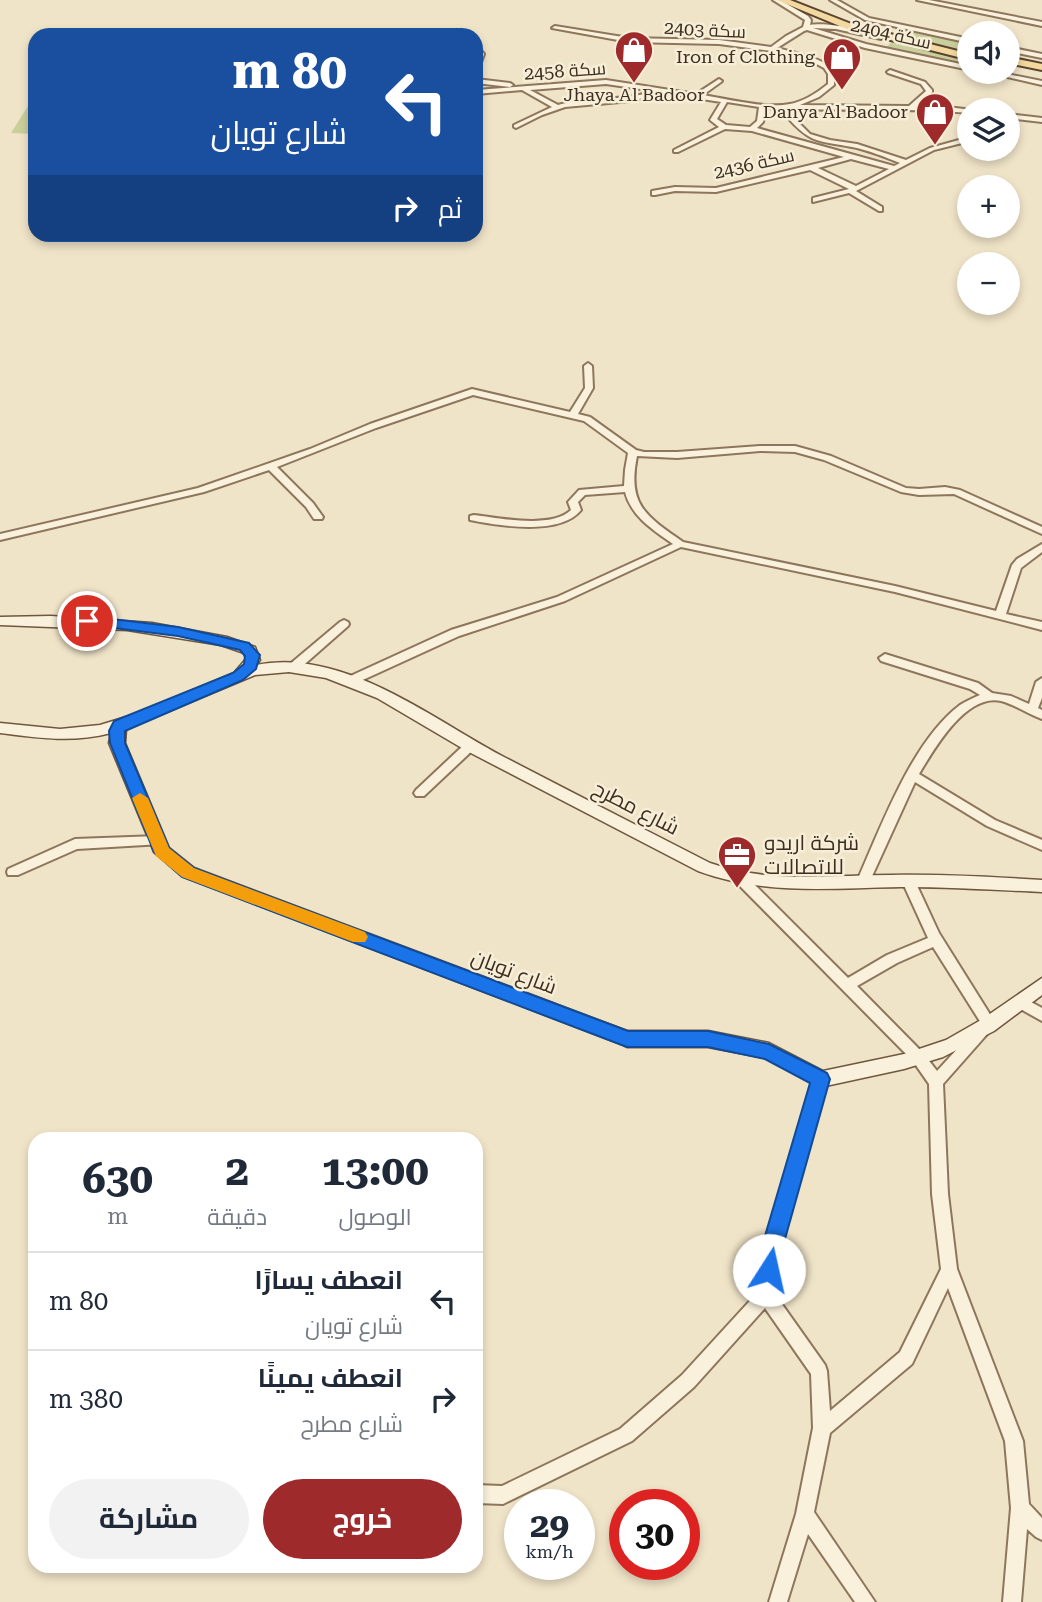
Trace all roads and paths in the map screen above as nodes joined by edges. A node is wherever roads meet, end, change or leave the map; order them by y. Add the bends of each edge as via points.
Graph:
1 (776, 0) edge
2 (782, 0) edge
3 (833, 0) edge
4 (920, 0) edge
5 (795, 1) edge
6 (1042, 24) edge
7 (806, 27) junction
8 (555, 28) dead end
9 (881, 37) junction
10 (957, 38) edge
11 (772, 49) junction
12 (1020, 51) edge
13 (957, 52) edge
14 (957, 52) edge
15 (1042, 56) edge
16 (1020, 64) edge
17 (957, 65) edge
18 (1042, 69) edge
19 (890, 72) dead end
20 (1020, 78) edge
21 (719, 81) dead end
22 (483, 82) edge
23 (1042, 83) edge
24 (528, 88) junction
25 (662, 90) junction
26 (483, 91) edge
27 (697, 96) junction
28 (725, 100) junction
29 (763, 106) junction
30 (792, 106) junction
31 (557, 107) junction
32 (910, 109) junction
33 (957, 110) edge
34 (957, 116) edge
35 (1020, 117) edge
36 (1042, 120) edge
37 (516, 126) dead end
38 (724, 127) junction
39 (752, 129) junction
40 (957, 142) edge
41 (676, 151) dead end
42 (855, 157) junction
43 (905, 162) junction
44 (811, 168) junction
45 (893, 168) junction
46 (853, 190) junction
47 (655, 193) dead end
48 (816, 200) dead end
49 (880, 209) dead end
50 (588, 366) dead end
51 (573, 415) junction
52 (633, 452) junction
53 (271, 466) junction
54 (627, 489) junction
55 (317, 517) dead end
56 (474, 518) dead end
57 (1042, 531) edge
58 (0, 537) edge
59 (680, 544) junction
60 (1042, 547) edge
61 (1000, 616) junction
62 (0, 621) edge
63 (344, 624) dead end
64 (1042, 626) edge
65 (884, 658) dead end
66 (294, 667) junction
67 (238, 676) junction
68 (350, 681) junction
69 (1042, 682) edge
70 (989, 696) junction
71 (1037, 713) edge
72 (119, 725) junction
73 (0, 728) edge
74 (470, 746) junction
75 (912, 775) junction
76 (420, 793) dead end
77 (158, 841) junction
78 (1042, 845) edge
79 (13, 872) dead end
80 (741, 879) junction
81 (863, 881) junction
82 (908, 881) junction
83 (1042, 886) edge
84 (937, 940) junction
85 (847, 985) junction
86 (1042, 985) edge
87 (1020, 1002) junction
88 (1042, 1015) edge
89 (989, 1024) junction
90 (918, 1057) junction
91 (821, 1079) junction
92 (936, 1082) junction
93 (949, 1269) junction
94 (766, 1295) junction
95 (822, 1428) junction
96 (483, 1494) edge
97 (1020, 1508) junction
98 (805, 1514) junction
99 (1042, 1531) edge
100 (778, 1602) edge
101 (866, 1602) edge
102 (1012, 1602) edge

1 - 7 street via 806,17
2 - 9 main road
3 - 10 street via 851,6 867,19
4 - 6 street
5 - 14 main road via 887,34
7 - 9 street via 827,24
7 - 11 street, سكة 2403
7 - 17 street, سكة 2404 via 865,46
8 - 11 street, سكة 2403 via 629,40 719,42
9 - 13 main road
11 - 30 street via 813,60 831,75 826,90
12 - 15 street
16 - 18 main road
19 - 32 street via 923,83 930,91
20 - 23 street
21 - 27 street
22 - 24 street
24 - 25 street, سكة 2458 via 606,82
24 - 26 street, سكة 2458
24 - 31 street
25 - 27 street, سكة 2458
25 - 31 street via 643,98
27 - 28 street, سكة 2458
28 - 29 street, سكة 2458
28 - 38 street via 713,120
29 - 30 street, سكة 2458
29 - 39 street via 760,122
30 - 32 street, سكة 2458
30 - 43 street via 791,118 807,135
31 - 37 street
32 - 33 street
32 - 34 street
35 - 36 street
38 - 39 street
38 - 41 street
39 - 42 street
40 - 43 street
42 - 44 street
42 - 45 street
43 - 45 street
44 - 46 street, سكة 2436
44 - 47 street, سكة 2436 via 716,190
45 - 46 street
46 - 48 street
46 - 49 street, سكة 2436
50 - 51 street via 589,388
51 - 52 street via 597,424
51 - 53 street via 472,393
52 - 54 street
52 - 57 street via 654,456 777,448 806,451 920,494 957,492
53 - 55 street
53 - 58 street via 158,502
54 - 56 street via 582,492 573,502 573,516 565,521 519,523
54 - 59 street via 648,522
59 - 61 street
59 - 68 street via 561,599 455,633
60 - 61 street via 1016,567
61 - 64 street
62 - 67 main road via 109,622 237,645 250,650 253,660
63 - 66 street
65 - 70 street via 974,686
66 - 67 main road, شارع مطرح via 263,668
66 - 68 main road, شارع مطرح
67 - 72 main road, شارع مطرح
68 - 74 main road, شارع مطرح
69 - 71 street
70 - 71 street
70 - 75 street via 968,704 933,740
72 - 73 main road, شارع مطرح via 68,735
72 - 77 main road, شارع تويان via 117,743
74 - 76 street
74 - 80 main road, شارع مطرح via 704,867
75 - 78 street via 991,823
75 - 81 street
77 - 79 street via 75,844
77 - 91 main road, شارع تويان via 162,852 188,872 627,1039 708,1039 769,1051
80 - 81 main road, شارع مطرح
80 - 85 street
81 - 82 main road, شارع مطرح
82 - 83 main road, شارع مطرح
82 - 84 street
84 - 85 street
84 - 89 street
85 - 90 street
86 - 87 main road
87 - 88 street
87 - 89 main road
89 - 90 main road
89 - 92 street
90 - 91 main road
90 - 92 street
91 - 94 street via 772,1246
92 - 93 street via 940,1194
93 - 95 street via 906,1358
93 - 97 street via 1014,1441
94 - 95 street via 819,1371
94 - 96 street via 688,1381 626,1435 503,1495
95 - 98 street
97 - 99 street
97 - 102 street
98 - 100 street
98 - 101 street

